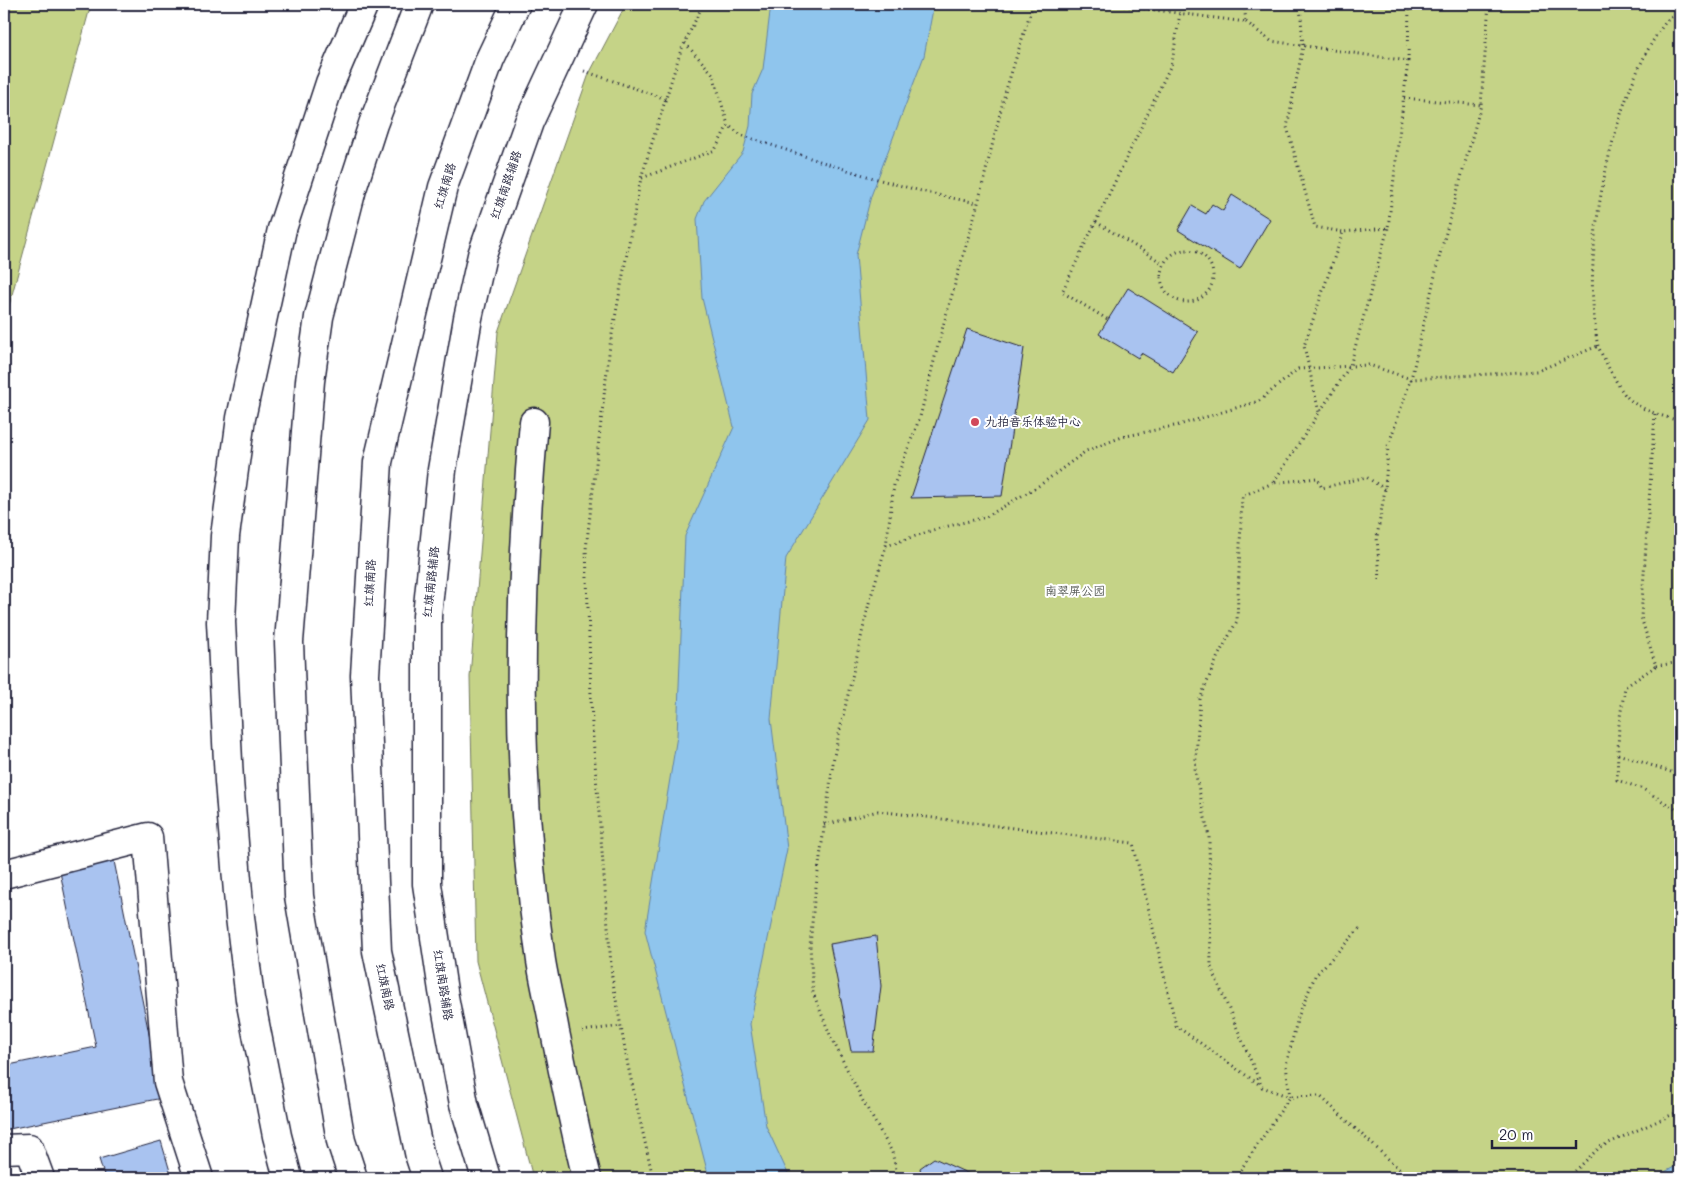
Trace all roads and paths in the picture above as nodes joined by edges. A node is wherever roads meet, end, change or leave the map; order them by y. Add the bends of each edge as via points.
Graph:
1 (364, 4) edge
2 (419, 4) edge
3 (516, 4) edge
4 (584, 4) edge
5 (703, 4) edge
6 (1033, 4) edge
7 (1109, 4) edge
8 (1244, 4) edge
9 (1300, 4) edge
10 (1409, 4) edge
11 (1489, 4) edge
12 (1680, 11) edge
13 (1180, 13) junction
14 (1246, 22) junction
15 (685, 43) junction
16 (1303, 46) junction
17 (558, 58) junction
18 (1408, 61) junction
19 (666, 98) junction
20 (1404, 98) junction
21 (1481, 105) junction
22 (728, 125) junction
23 (641, 178) junction
24 (978, 203) junction
25 (1096, 222) junction
26 (1388, 228) junction
27 (1344, 232) junction
28 (1164, 264) junction
29 (1107, 319) dead end
30 (1598, 346) junction
31 (1350, 366) junction
32 (1309, 368) junction
33 (1411, 379) junction
34 (1319, 412) junction
35 (1655, 414) junction
36 (1680, 421) edge
37 (534, 422) dead end
38 (1272, 483) junction
39 (1385, 489) junction
40 (886, 546) junction
41 (1380, 580) dead end
42 (1680, 662) edge
43 (1656, 666) junction
44 (1618, 754) junction
45 (1680, 775) edge
46 (1680, 812) edge
47 (824, 825) junction
48 (4, 874) edge
49 (1362, 927) dead end
50 (621, 1026) junction
51 (556, 1035) junction
52 (1262, 1087) junction
53 (1290, 1096) junction
54 (1680, 1111) edge
55 (16, 1148) edge
56 (40, 1178) edge
57 (199, 1178) edge
58 (288, 1178) edge
59 (353, 1178) edge
60 (427, 1178) edge
61 (486, 1178) edge
62 (587, 1178) edge
63 (654, 1178) edge
64 (898, 1178) edge
65 (1235, 1178) edge
66 (1409, 1178) edge
67 (1568, 1178) edge

1 - 58 main road via 330,83 282,229 241,418 225,536 222,632 240,917 250,999
2 - 59 main road via 352,189 319,316 310,381 289,642 299,896 341,1141
3 - 60 main road, 红旗南路 via 490,59 443,188 378,462 365,675 377,951
4 - 17 main road, 红旗南路辅路
5 - 15 path
6 - 24 path via 1005,93
7 - 13 path
8 - 14 path
9 - 16 path
10 - 18 path
11 - 21 path
12 - 30 path via 1666,21 1640,64 1609,158 1593,262 1592,302
13 - 14 path
13 - 25 path via 1172,63
14 - 16 path via 1271,41
15 - 19 path
15 - 22 path via 713,74
16 - 18 path
16 - 27 path via 1287,127 1315,227
17 - 19 path via 589,74
17 - 61 main road, 红旗南路辅路 via 528,122 482,255 442,470 427,616 427,884 464,1104
18 - 20 path
19 - 23 path
20 - 21 path
20 - 26 path
21 - 33 path
22 - 23 path via 715,150
22 - 24 path via 741,135 890,183
23 - 50 path via 610,345 586,549 592,725 612,977
24 - 40 path via 920,417 894,485
25 - 28 path
25 - 29 path via 1062,292
26 - 27 path
26 - 31 path
27 - 32 path via 1304,346
28 - 28 path via 1176,252 1192,250 1200,253 1211,265 1213,273 1209,289 1196,300 1186,302 1170,296 1162,280
30 - 33 path via 1537,371
30 - 35 path via 1626,396
31 - 32 path
31 - 33 path via 1369,366
31 - 34 path
32 - 34 path
32 - 40 path via 1298,369 1259,401 1179,425 1122,437 1086,450 1040,485 986,517
33 - 39 path via 1388,446
34 - 38 path
35 - 36 path
35 - 43 path via 1641,617
37 - 51 main road via 520,652 525,810 541,962
38 - 39 path via 1317,478 1322,488 1366,477
38 - 52 path via 1242,496 1237,621 1200,699 1195,771 1209,837 1211,967
39 - 41 path via 1377,537
40 - 47 path via 868,603 834,756
42 - 43 path
43 - 44 path via 1625,687 1618,723
44 - 45 path
44 - 46 path via 1618,780 1643,789
47 - 52 path via 878,811 1134,842 1176,1026
47 - 64 path via 810,946 813,993 862,1101 892,1152
48 - 57 main road via 148,837 168,1082
49 - 53 path via 1314,976 1298,1017 1286,1065
50 - 51 path
50 - 63 path
51 - 62 main road
52 - 53 path
53 - 65 path
53 - 66 path via 1320,1096
54 - 67 path via 1600,1147
55 - 56 main road

